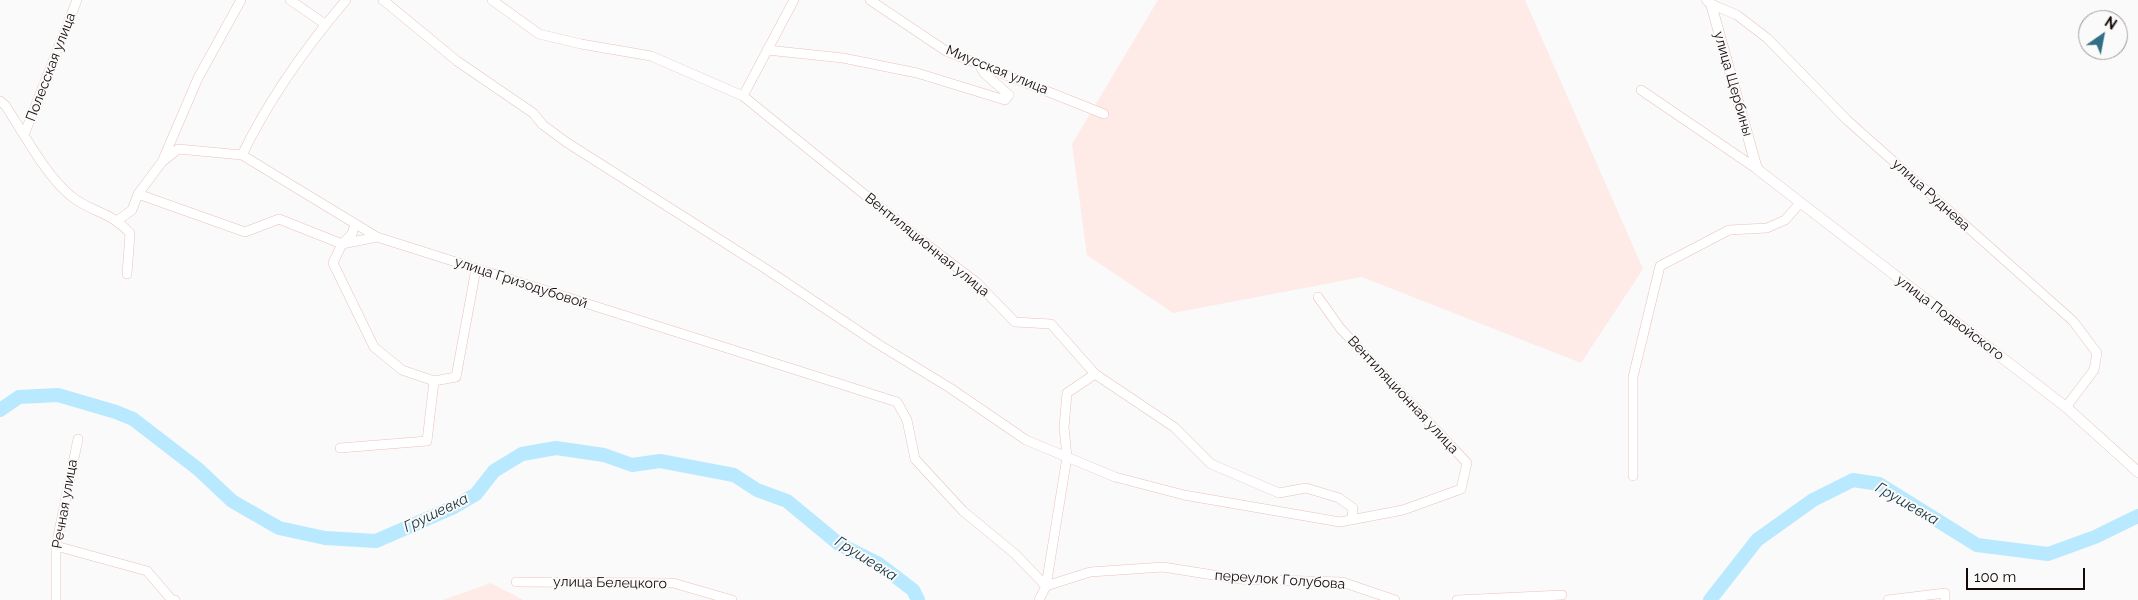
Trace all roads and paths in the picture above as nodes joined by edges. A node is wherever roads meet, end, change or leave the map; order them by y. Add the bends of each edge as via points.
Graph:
1 (77, 0) edge
2 (241, 0) edge
3 (290, 0) edge
4 (346, 0) edge
5 (383, 0) edge
6 (494, 0) edge
7 (794, 0) edge
8 (870, 0) edge
9 (1709, 2) edge
10 (325, 24) junction
11 (767, 50) junction
12 (979, 64) junction
13 (1641, 90) dead end
14 (743, 96) junction
15 (0, 101) edge
16 (1104, 114) dead end
17 (24, 134) junction
18 (242, 155) junction
19 (162, 162) junction
20 (1757, 169) junction
21 (138, 194) junction
22 (1800, 203) junction
23 (118, 220) junction
24 (355, 224) junction
25 (377, 238) junction
26 (342, 244) junction
27 (476, 269) junction
28 (127, 274) dead end
29 (1318, 297) dead end
30 (1095, 374) junction
31 (434, 381) junction
32 (2066, 406) junction
33 (78, 439) dead end
34 (340, 448) dead end
35 (1067, 457) junction
36 (2138, 472) edge
37 (1633, 476) dead end
38 (1352, 519) junction
39 (56, 546) junction
40 (516, 582) dead end
41 (1046, 586) junction
42 (1562, 595) dead end
43 (1945, 596) edge
44 (56, 600) edge
45 (175, 600) edge
46 (732, 600) edge
47 (1039, 600) edge
48 (1395, 600) edge
49 (1457, 600) edge
50 (1888, 600) edge

1 - 17 street, Полесская улица
2 - 19 street via 198,78
3 - 10 street
4 - 10 street
5 - 35 street via 457,61 533,113 566,142 1026,440
6 - 14 street, Вентиляционная улица via 539,34 651,56
7 - 11 street
8 - 12 street, Миусская улица via 946,51
9 - 20 street, улица Щербины
9 - 32 street, улица Руднева via 1737,15 1766,38 1847,120 2073,321 2097,353 2094,370
10 - 18 street via 260,117
11 - 12 street via 843,58 917,73 1005,100 1009,95 984,73
11 - 14 street
12 - 16 street, Миусская улица
13 - 20 street
14 - 30 street, Вентиляционная улица via 976,282 1015,322 1051,324
15 - 17 street
17 - 23 street via 43,164 71,196
18 - 19 street, улица Гризодубовой via 178,149
18 - 24 street, улица Гризодубовой
19 - 21 street
20 - 22 street, улица Подвойского
21 - 23 street via 132,210
21 - 26 street via 245,232 279,219
22 - 32 street, улица Подвойского
22 - 37 street via 1785,220 1767,228 1729,230 1660,266 1633,377
23 - 28 street via 130,232
24 - 25 street, улица Гризодубовой
24 - 26 street via 352,234
25 - 26 street
25 - 27 street, улица Гризодубовой
26 - 31 street via 333,264 374,347 402,370
27 - 31 street via 456,377
27 - 41 street, улица Гризодубовой via 897,402 907,420 915,459 963,511 1015,554
29 - 38 street, Вентиляционная улица via 1340,328 1467,463 1461,489 1403,510
30 - 35 street via 1067,393 1064,427
30 - 38 street, Вентиляционная улица via 1174,428 1212,464 1279,493 1306,488 1339,498 1353,508
31 - 34 street via 427,441
32 - 36 street, улица Подвойского
33 - 39 street, Речная улица
35 - 38 street via 1115,477 1184,495 1340,522
35 - 41 street
39 - 44 street, Речная улица
39 - 45 street via 147,571
40 - 46 street, улица Белецкого via 673,583
41 - 47 street
41 - 48 street, переулок Голубова via 1090,572 1163,567 1238,579 1342,582
42 - 49 street
43 - 50 street

